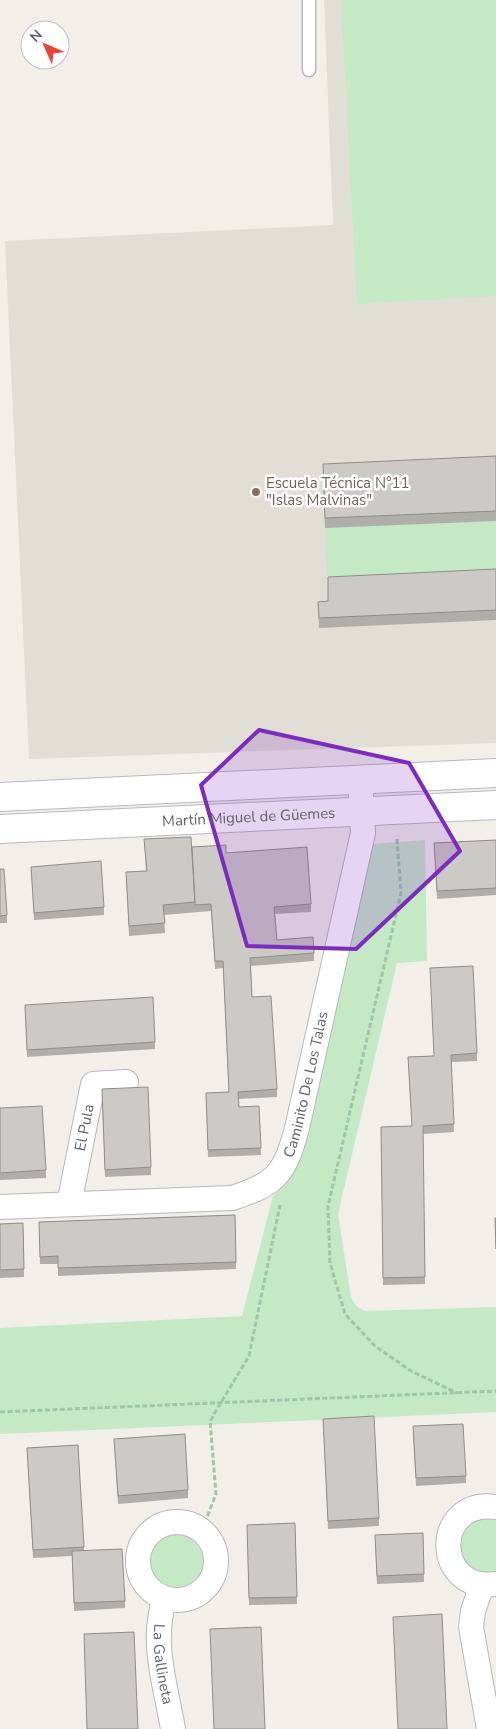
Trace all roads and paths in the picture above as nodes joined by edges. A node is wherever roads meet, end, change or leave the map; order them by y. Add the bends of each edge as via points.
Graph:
1 (309, 0) edge
2 (310, 70) dead end
3 (496, 774) edge
4 (360, 780) junction
5 (0, 797) edge
6 (496, 805) edge
7 (362, 811) junction
8 (0, 829) edge
9 (397, 832) dead end
10 (126, 1082) dead end
11 (280, 1202) dead end
12 (69, 1204) junction
13 (0, 1207) edge
14 (496, 1391) edge
15 (457, 1392) junction
16 (221, 1404) junction
17 (0, 1412) edge
18 (496, 1508) edge
19 (202, 1530) junction
20 (489, 1585) edge
21 (166, 1599) junction
22 (173, 1729) edge
23 (489, 1729) edge

1 - 2 lane
3 - 4 main road, Martín Miguel de Güemes
4 - 5 main road, Martín Miguel de Güemes
4 - 7 street, Caminito De Los Talas
6 - 7 main road, Martín Miguel de Güemes
7 - 8 main road, Martín Miguel de Güemes
7 - 12 street, Caminito De Los Talas via 363,833 301,1109 290,1153 278,1176 257,1190 232,1198
9 - 15 path via 401,893 328,1206 330,1262 345,1314 375,1346 411,1371
10 - 12 street, El Pula via 93,1084
11 - 16 path via 249,1356
12 - 13 street, Caminito De Los Talas
14 - 15 path
15 - 16 path
16 - 17 path
16 - 19 path via 210,1425 216,1494
18 - 20 street via 486,1506 464,1513 455,1522 448,1544 449,1555 457,1571 470,1582
19 - 21 street via 216,1554 212,1580 192,1598
19 - 21 street via 190,1524 164,1524 153,1530 139,1550 137,1562 146,1586
20 - 23 street via 473,1610 471,1627
21 - 22 street, La Gallineta via 161,1611 158,1642

